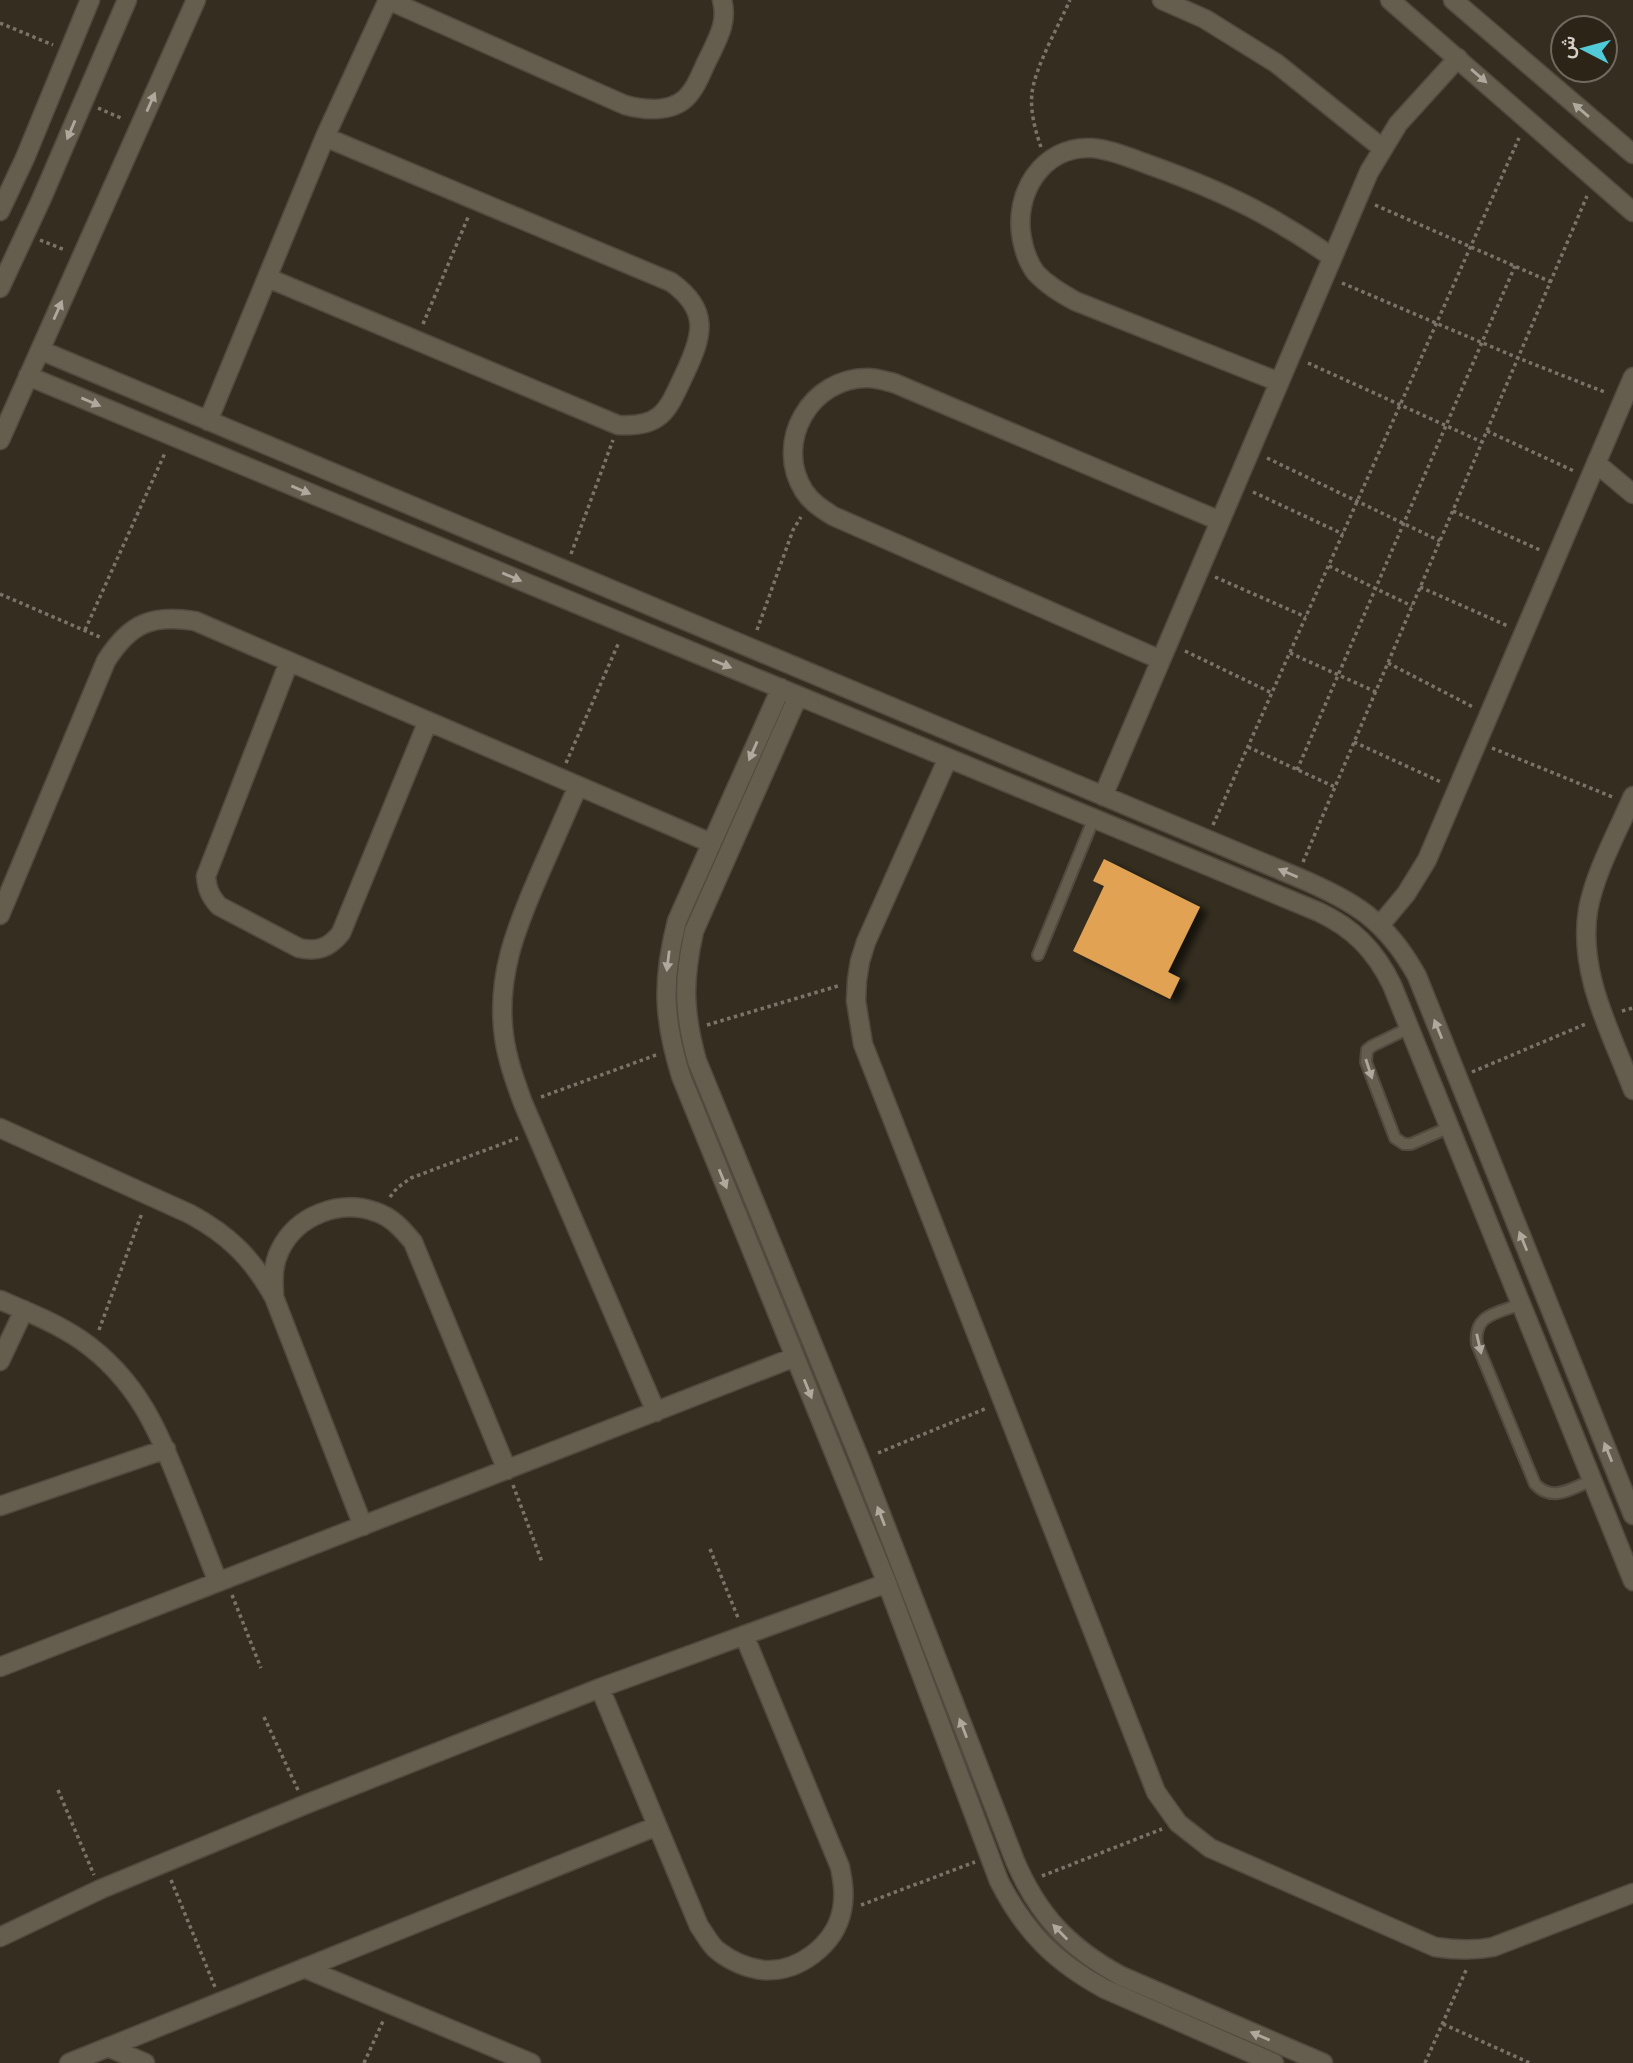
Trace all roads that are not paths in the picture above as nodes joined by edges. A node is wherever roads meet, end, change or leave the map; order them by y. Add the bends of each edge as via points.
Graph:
1 (90, 0) edge
2 (127, 0) edge
3 (197, 0) edge
4 (388, 0) edge
5 (722, 0) edge
6 (1162, 0) edge
7 (1390, 0) edge
8 (1453, 0) edge
9 (1458, 58) junction
10 (325, 137) junction
11 (1382, 148) junction
12 (1633, 154) edge
13 (0, 211) edge
14 (1633, 212) edge
15 (1332, 257) junction
16 (268, 278) junction
17 (0, 288) edge
18 (40, 351) junction
19 (28, 376) junction
20 (1633, 377) edge
21 (1279, 382) junction
22 (208, 421) junction
23 (0, 440) edge
24 (1593, 470) junction
25 (1633, 494) edge
26 (1220, 521) junction
27 (1164, 651) junction
28 (289, 662) junction
29 (780, 688) junction
30 (799, 696) junction
31 (428, 722) junction
32 (948, 758) junction
33 (578, 786) junction
34 (1102, 796) junction
35 (1631, 800) edge
36 (1094, 818) junction
37 (711, 843) junction
38 (0, 915) edge
39 (1380, 925) junction
40 (1038, 955) dead end
41 (1409, 1028) junction
42 (1633, 1090) edge
43 (1450, 1127) junction
44 (0, 1128) edge
45 (274, 1297) junction
46 (0, 1300) edge
47 (1521, 1304) junction
48 (24, 1310) junction
49 (795, 1357) junction
50 (0, 1362) edge
51 (656, 1412) junction
52 (166, 1449) junction
53 (507, 1470) junction
54 (1592, 1480) junction
55 (1628, 1490) edge
56 (0, 1506) edge
57 (1633, 1515) edge
58 (363, 1526) junction
59 (222, 1581) junction
60 (1633, 1581) edge
61 (887, 1583) junction
62 (744, 1635) junction
63 (0, 1667) edge
64 (600, 1688) junction
65 (657, 1826) junction
66 (1633, 1893) edge
67 (0, 1937) edge
68 (304, 1968) junction
69 (108, 2047) junction
70 (69, 2063) edge
71 (145, 2063) edge
72 (531, 2063) edge
73 (1274, 2063) edge
74 (1323, 2063) edge

1 - 13 street
2 -> 17 street
18 -> 3 street
4 - 5 street via 625,105 660,110 691,94 723,28
4 - 10 street
6 - 11 street via 1205,19 1276,63
7 - 9 street
12 -> 8 street
9 - 11 street
9 -> 14 street
10 - 16 street
10 - 16 street via 671,282 693,303 699,317 697,347 668,409 646,423 618,425
11 - 15 street
15 - 21 street
15 - 21 street via 1247,206 1112,152 1091,148 1069,151 1047,162 1030,180 1021,203 1024,250 1035,272 1054,289
16 - 22 street
18 - 19 street
18 - 22 street
19 - 23 street
19 -> 29 street
20 - 24 street
21 - 26 street
22 - 34 street
24 - 25 street
24 - 39 street via 1427,860
26 - 27 street
26 - 27 street via 894,383 869,377 843,381 819,394 802,414 793,439 794,466 804,490 833,516
27 - 34 street
28 - 31 street
28 - 31 street via 206,876 211,897 219,906 299,948 323,949 341,933
28 - 38 street via 195,621 151,621 131,631 106,661
29 - 30 street
29 -> 37 street
30 - 32 street
74 -> 30 street via 1097,1963 1055,1928 1038,1906 1024,1883 860,1460 697,1060 685,997 694,931
31 - 33 street
32 - 36 street
32 - 66 street via 866,942 857,980 858,1023 1156,1792 1178,1823 1210,1849 1435,1947 1475,1950 1510,1941
33 - 37 street
33 - 51 street via 516,928 502,998 504,1034 523,1103
39 -> 34 street via 1348,901 1297,877
35 - 42 street via 1595,883 1586,937 1594,991
36 - 40 lane
36 - 41 street via 1338,921 1355,933 1383,966
37 -> 49 street via 677,921 669,952 667,1017 681,1076
55 -> 39 street via 1417,976
41 - 43 street
41 -> 43 lane via 1371,1046 1366,1055 1395,1138 1411,1144
43 - 47 street
44 - 45 street via 211,1226 247,1256
45 - 53 street via 273,1273 280,1251 293,1231 311,1217 356,1207 398,1225 414,1242
45 - 58 street
46 - 48 street
47 - 54 street
47 -> 54 lane via 1482,1320 1477,1344 1540,1490 1556,1495
48 - 50 street
48 - 52 street via 53,1323 112,1366 134,1391
49 - 51 street
49 -> 61 street
51 - 53 street
52 - 56 street
52 - 59 street
53 - 58 street
54 - 60 street
55 - 57 street
58 - 59 street
59 - 63 street
61 - 62 street
61 - 73 street via 999,1881 1025,1926 1082,1977
62 - 64 street
62 - 65 street via 840,1867 842,1912 831,1936 813,1955 789,1967 763,1970 738,1964 716,1950 699,1926
64 - 65 street
64 - 67 street via 101,1889
65 - 68 street
68 - 69 street
68 - 72 street
69 - 70 street
69 - 71 street

